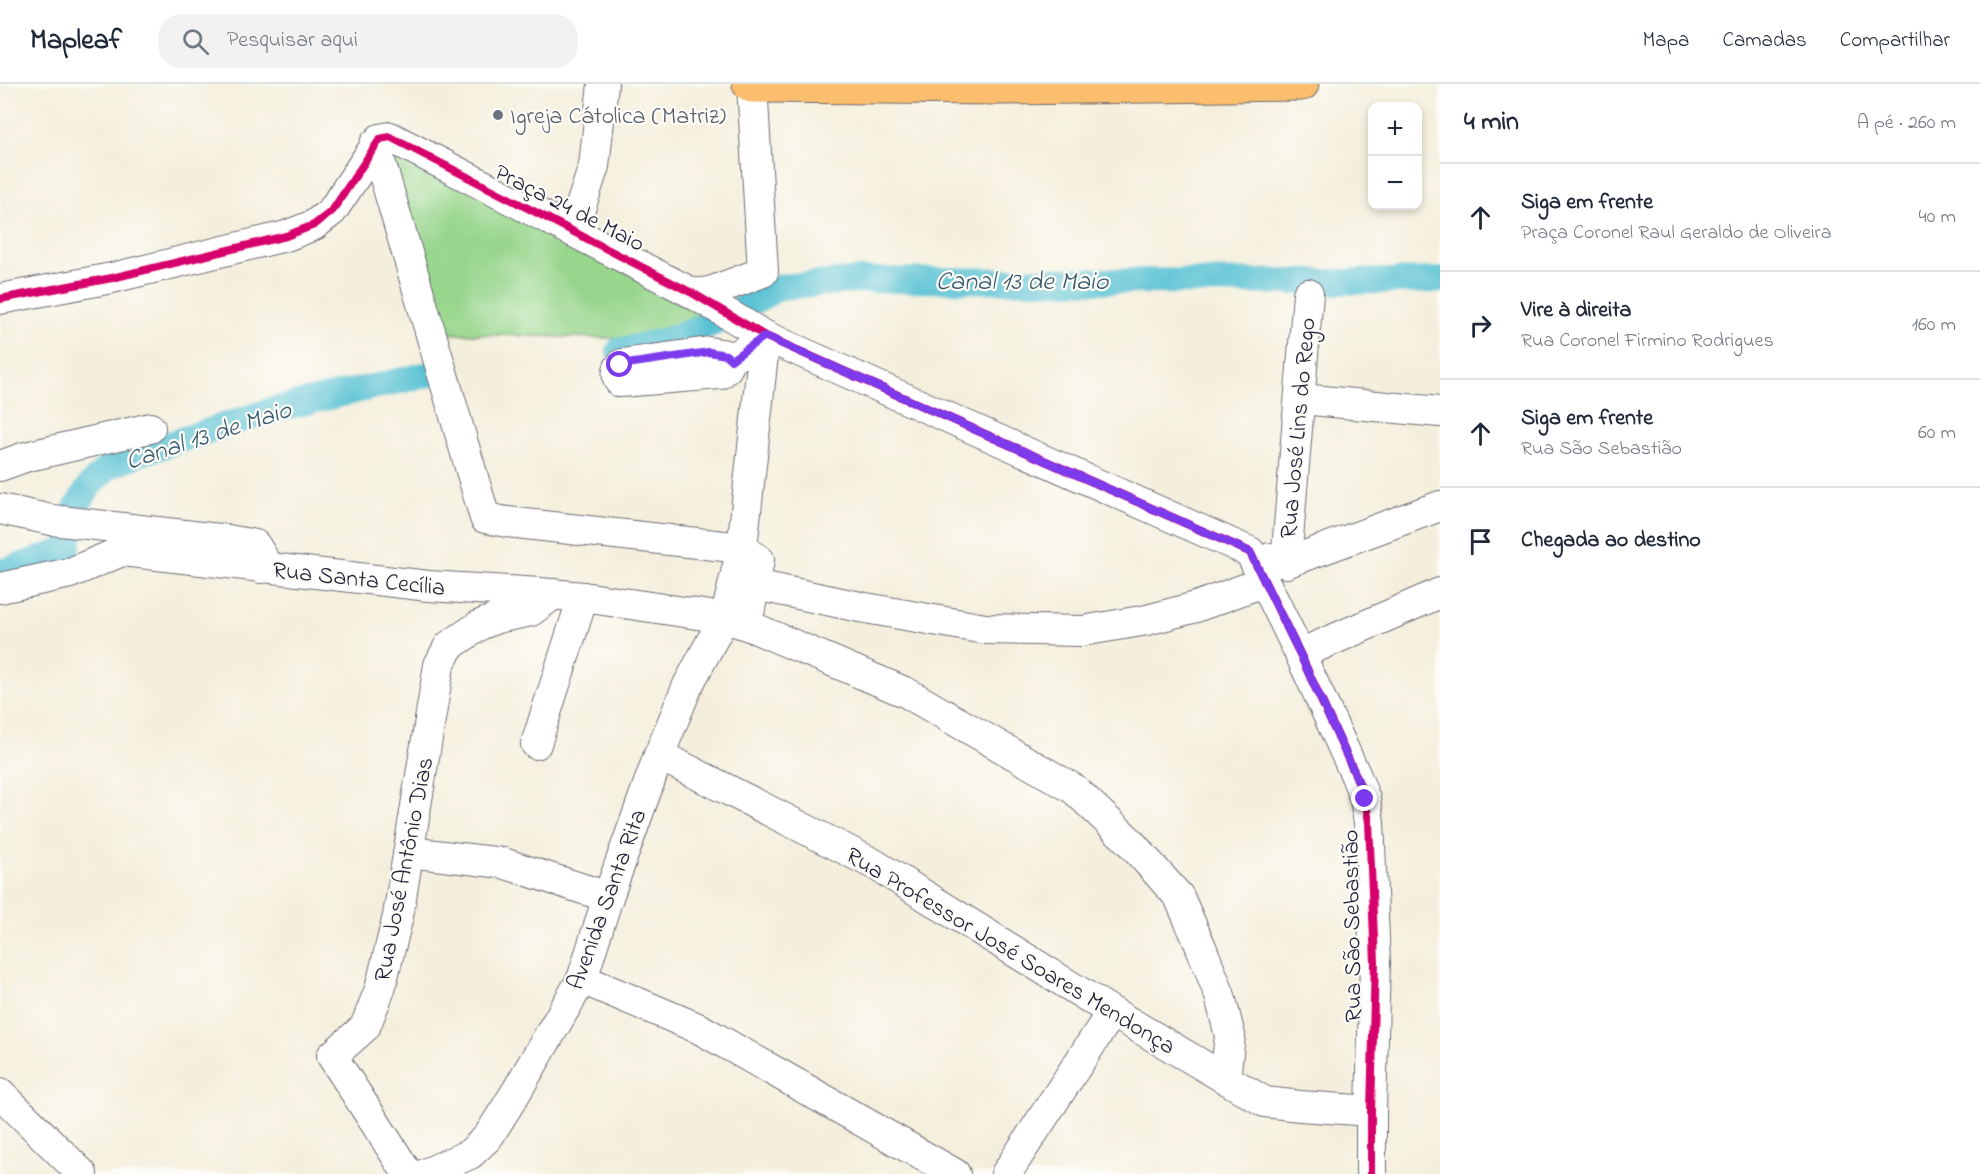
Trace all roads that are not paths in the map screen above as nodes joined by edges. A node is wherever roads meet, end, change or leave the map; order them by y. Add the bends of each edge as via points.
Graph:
1 (603, 84) edge
2 (1302, 84) edge
3 (751, 85) edge
4 (383, 141) junction
5 (573, 230) junction
6 (694, 294) junction
7 (1308, 294) dead end
8 (0, 299) edge
9 (765, 336) junction
10 (731, 360) dead end
11 (1301, 399) junction
12 (1440, 412) edge
13 (150, 428) dead end
14 (0, 466) edge
15 (1440, 506) edge
16 (0, 509) edge
17 (742, 548) junction
18 (1250, 552) junction
19 (1286, 562) junction
20 (261, 568) junction
21 (755, 585) junction
22 (1266, 586) junction
23 (0, 588) edge
24 (1440, 593) edge
25 (554, 594) junction
26 (583, 597) junction
27 (736, 622) junction
28 (1300, 654) junction
29 (536, 744) dead end
30 (659, 755) junction
31 (409, 852) junction
32 (608, 897) junction
33 (582, 979) junction
34 (1112, 1012) junction
35 (1225, 1078) junction
36 (0, 1093) edge
37 (1371, 1111) junction
38 (82, 1174) edge
39 (408, 1174) edge
40 (425, 1174) edge
41 (955, 1174) edge
42 (1006, 1174) edge
43 (1371, 1174) edge

1 - 5 street via 594,166
2 - 3 main road via 990,88
3 - 6 street via 763,272
4 - 5 street, Praça 24 de Maio
4 - 8 street via 332,211 315,225 286,236 112,278
4 - 17 street via 485,518
5 - 6 street, Praça 24 de Maio
6 - 9 street, Praça 24 de Maio
7 - 11 street, Rua José Lins do Rego
9 - 10 street
9 - 17 street
9 - 18 street, Praça 24 de Maio
11 - 12 street
11 - 19 street, Rua José Lins do Rego
13 - 14 street
15 - 19 street
16 - 20 street via 52,520 255,545 262,556
17 - 21 street via 759,560
17 - 27 street via 729,603
18 - 19 street, Praça 24 de Maio
18 - 22 street, Rua São Sebastião
20 - 23 street, Rua Santa Cecília via 122,551 70,573
20 - 25 street, Rua Santa Cecília via 429,586
21 - 22 street via 986,629 1082,632 1147,620
21 - 27 street
22 - 28 street, Rua São Sebastião
24 - 28 street
25 - 26 street, Rua Santa Cecília
25 - 31 street, Rua José Antônio Dias via 531,611 480,625 449,646 439,665
26 - 27 street, Rua Santa Cecília
26 - 29 street
27 - 30 street, Avenida Santa Rita via 688,685
27 - 35 street, Rua Santa Cecília via 907,693 1082,796 1179,897 1220,996 1230,1036
28 - 37 street, Rua São Sebastião via 1356,776 1370,822 1375,962
30 - 32 street, Avenida Santa Rita
30 - 34 street, Rua Professor José Soares Mendonça via 874,864
31 - 32 street via 503,863
31 - 39 street, Rua José Antônio Dias via 380,989 365,1027 332,1056
32 - 33 street, Avenida Santa Rita
33 - 40 street, Avenida Santa Rita via 488,1137 470,1154
33 - 41 street via 700,1029
34 - 35 street, Rua Professor José Soares Mendonça
34 - 42 street
35 - 37 street, Rua Professor José Soares Mendonça via 1265,1102
36 - 38 street
37 - 43 street, Rua São Sebastião

